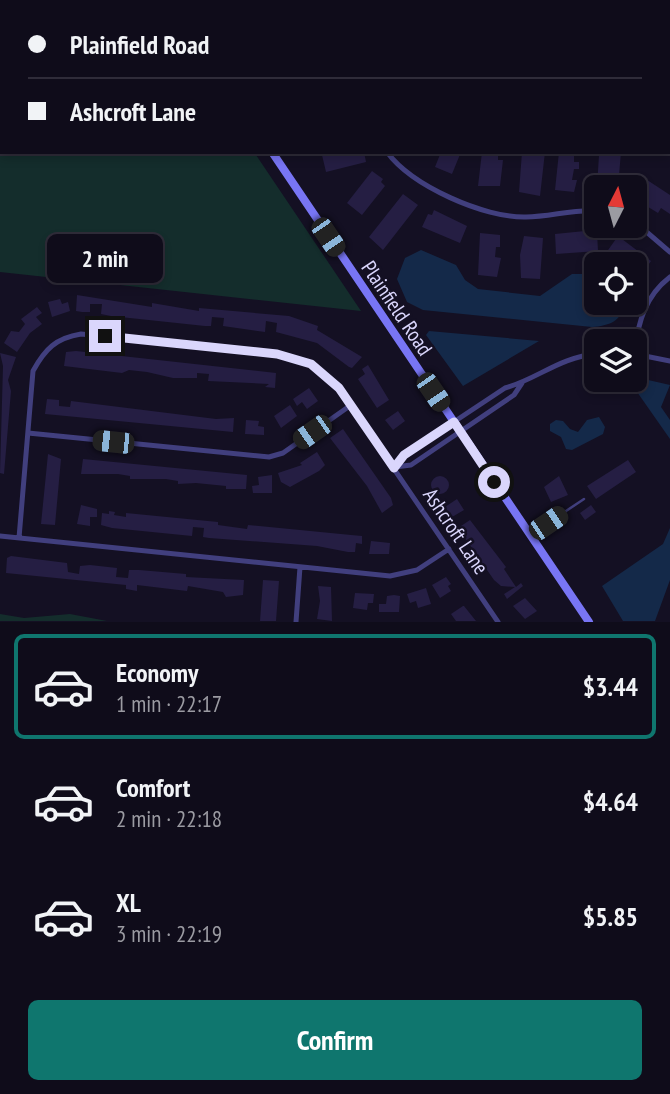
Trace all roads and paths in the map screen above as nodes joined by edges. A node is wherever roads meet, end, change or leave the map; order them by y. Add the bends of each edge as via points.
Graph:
1 (273, 154) edge
2 (389, 154) edge
3 (584, 210) edge
4 (648, 233) edge
5 (670, 252) edge
6 (670, 277) edge
7 (638, 329) edge
8 (647, 355) edge
9 (584, 356) edge
10 (670, 361) edge
11 (522, 383) junction
12 (351, 405) junction
13 (454, 422) junction
14 (459, 431) junction
15 (28, 433) junction
16 (394, 468) junction
17 (584, 499) dead end
18 (530, 535) junction
19 (0, 536) edge
20 (19, 538) junction
21 (449, 549) junction
22 (300, 567) junction
23 (296, 621) edge
24 (498, 621) edge
25 (589, 621) edge

1 - 13 main road, Plainfield Road
2 - 3 street via 414,179 493,213 531,218
4 - 5 street
6 - 7 street via 646,306
8 - 10 street
9 - 11 street via 564,360
11 - 13 street via 505,388
11 - 14 street via 514,395
12 - 15 street via 282,453 269,457
12 - 15 street, Ashcroft Lane via 326,374 294,357 81,334 67,336 46,349 33,370
12 - 16 street, Ashcroft Lane
13 - 14 main road, Plainfield Road
13 - 16 street via 404,455
14 - 16 street via 411,465
14 - 18 main road, Plainfield Road
15 - 20 street, Ashcroft Lane
16 - 21 street, Ashcroft Lane
17 - 18 lane
18 - 25 main road, Plainfield Road
19 - 20 street
20 - 22 street
21 - 22 street via 417,570 398,576
21 - 24 street, Ashcroft Lane
22 - 23 street

